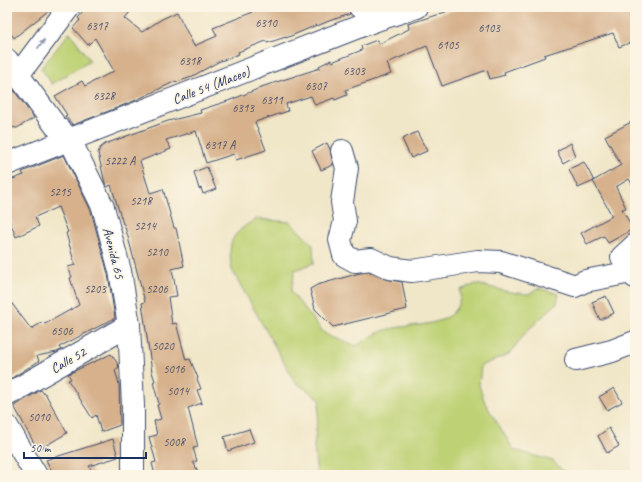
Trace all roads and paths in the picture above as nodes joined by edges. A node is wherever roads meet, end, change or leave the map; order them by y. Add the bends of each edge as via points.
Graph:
1 (68, 7) edge
2 (416, 7) edge
3 (368, 13) edge
4 (12, 67) edge
5 (70, 140) junction
6 (342, 151) dead end
7 (7, 164) edge
8 (631, 263) edge
9 (129, 325) junction
10 (635, 342) edge
11 (576, 360) dead end
12 (7, 395) edge
13 (7, 426) edge
14 (36, 475) edge
15 (133, 475) edge

4 -> 1 street
2 - 3 street, Calle 54 (Maceo)
3 - 5 street, Calle 54 (Maceo)
4 - 5 street, Avenida 65 via 55,125
5 - 7 street, Calle 54 (Maceo)
5 - 9 street, Avenida 65 via 102,207 120,271
6 - 8 street via 347,168 342,202 345,221 340,240 344,255 355,261 371,259 390,268 412,271 478,261 501,262 575,286
9 - 12 street, Calle 52
9 - 15 street, Avenida 65
10 - 11 street
13 - 14 street

